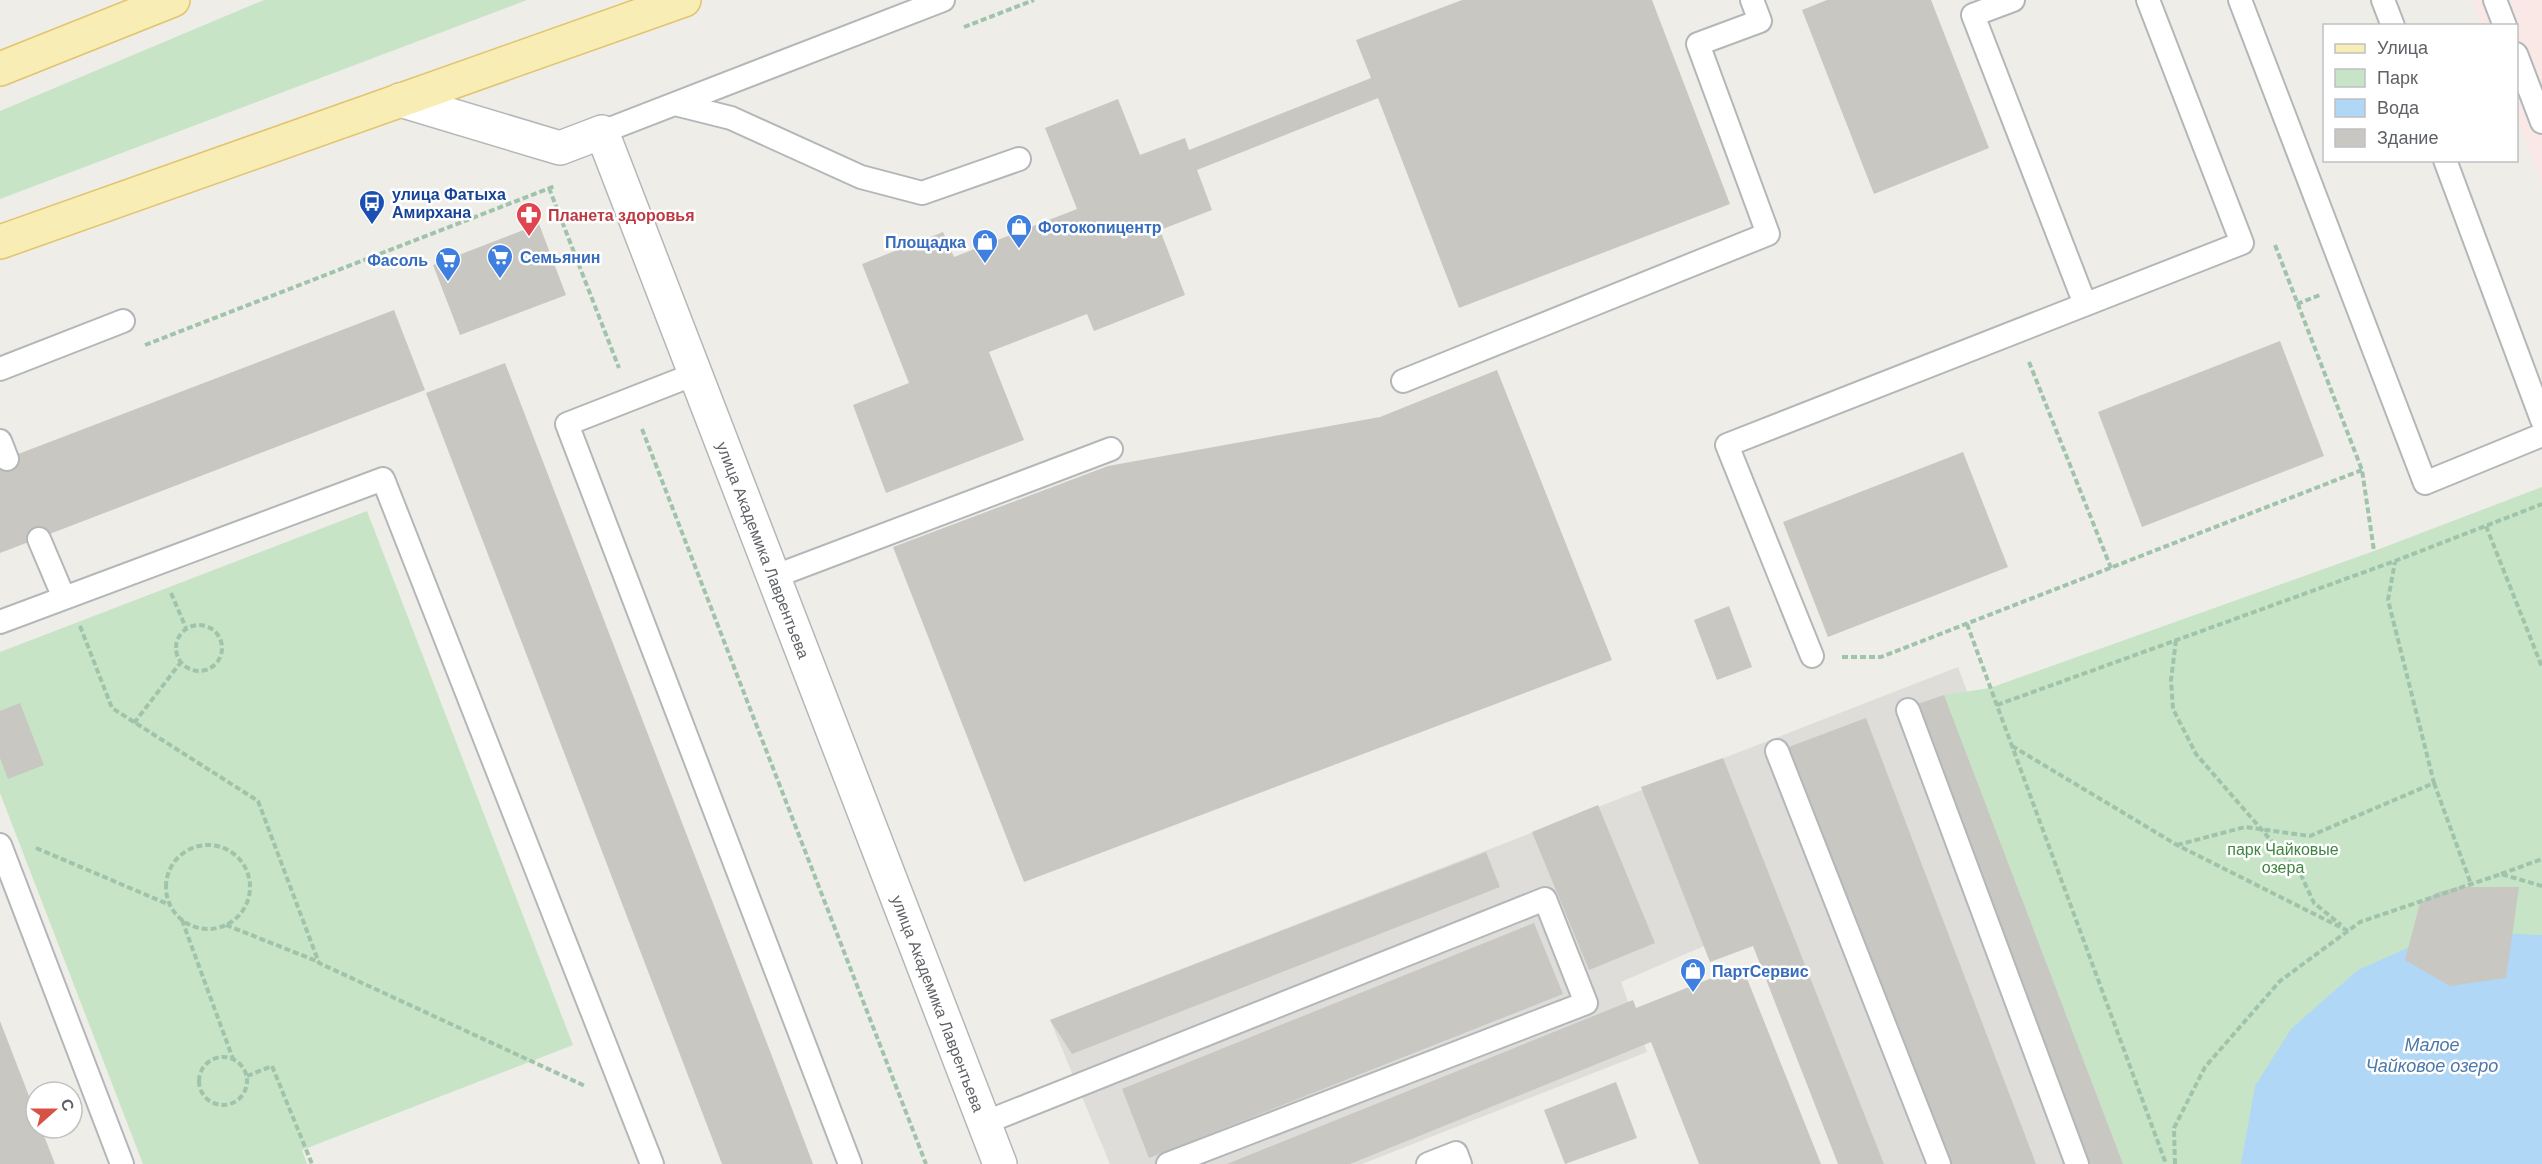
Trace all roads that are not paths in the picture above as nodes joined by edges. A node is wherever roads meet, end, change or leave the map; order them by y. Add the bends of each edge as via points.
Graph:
1 (172, 0) edge
2 (684, 0) edge
3 (943, 0) edge
4 (1752, 0) edge
5 (2013, 0) edge
6 (2148, 0) edge
7 (2240, 0) edge
8 (2383, 0) edge
9 (2494, 0) edge
10 (2392, 24) edge
11 (2504, 24) edge
12 (2518, 57) edge
13 (0, 69) edge
14 (400, 100) junction
15 (675, 104) junction
16 (2542, 122) edge
17 (602, 132) junction
18 (1018, 159) dead end
19 (2446, 162) edge
20 (0, 242) edge
21 (2085, 304) junction
22 (123, 321) dead end
23 (0, 369) edge
24 (695, 374) junction
25 (1403, 381) dead end
26 (2542, 420) edge
27 (2542, 435) edge
28 (1111, 449) dead end
29 (39, 539) dead end
30 (773, 577) junction
31 (66, 597) junction
32 (0, 622) edge
33 (1812, 656) road end
34 (1908, 710) dead end
35 (1778, 751) dead end
36 (0, 844) edge
37 (984, 1123) junction
38 (122, 1164) edge
39 (652, 1164) edge
40 (850, 1164) edge
41 (1000, 1164) edge
42 (1168, 1164) edge
43 (1428, 1164) edge
44 (1460, 1164) edge
45 (1939, 1164) edge
46 (2077, 1164) edge

1 - 13 main road
2 - 14 main road
3 - 15 lane
4 - 25 lane via 1760,21 1698,44 1768,234
5 - 21 lane via 1973,15
6 - 21 lane via 2242,243
7 - 27 lane via 2425,483
8 - 10 lane
9 - 11 lane
12 - 16 lane
14 - 17 street via 560,148
14 - 20 main road
15 - 17 lane
15 - 18 lane via 731,118 861,177 922,193
17 - 24 street, улица Академика Лаврентьева
19 - 26 lane
21 - 33 lane via 1727,445
22 - 23 lane
24 - 30 street, улица Академика Лаврентьева
24 - 40 lane via 567,424
28 - 30 lane
29 - 31 lane
30 - 37 street, улица Академика Лаврентьева
31 - 32 lane
31 - 39 lane via 383,480
34 - 46 lane
35 - 45 lane
36 - 38 lane
37 - 41 street, улица Академика Лаврентьева
37 - 42 lane via 1545,899 1586,1003
43 - 44 lane via 1456,1153

